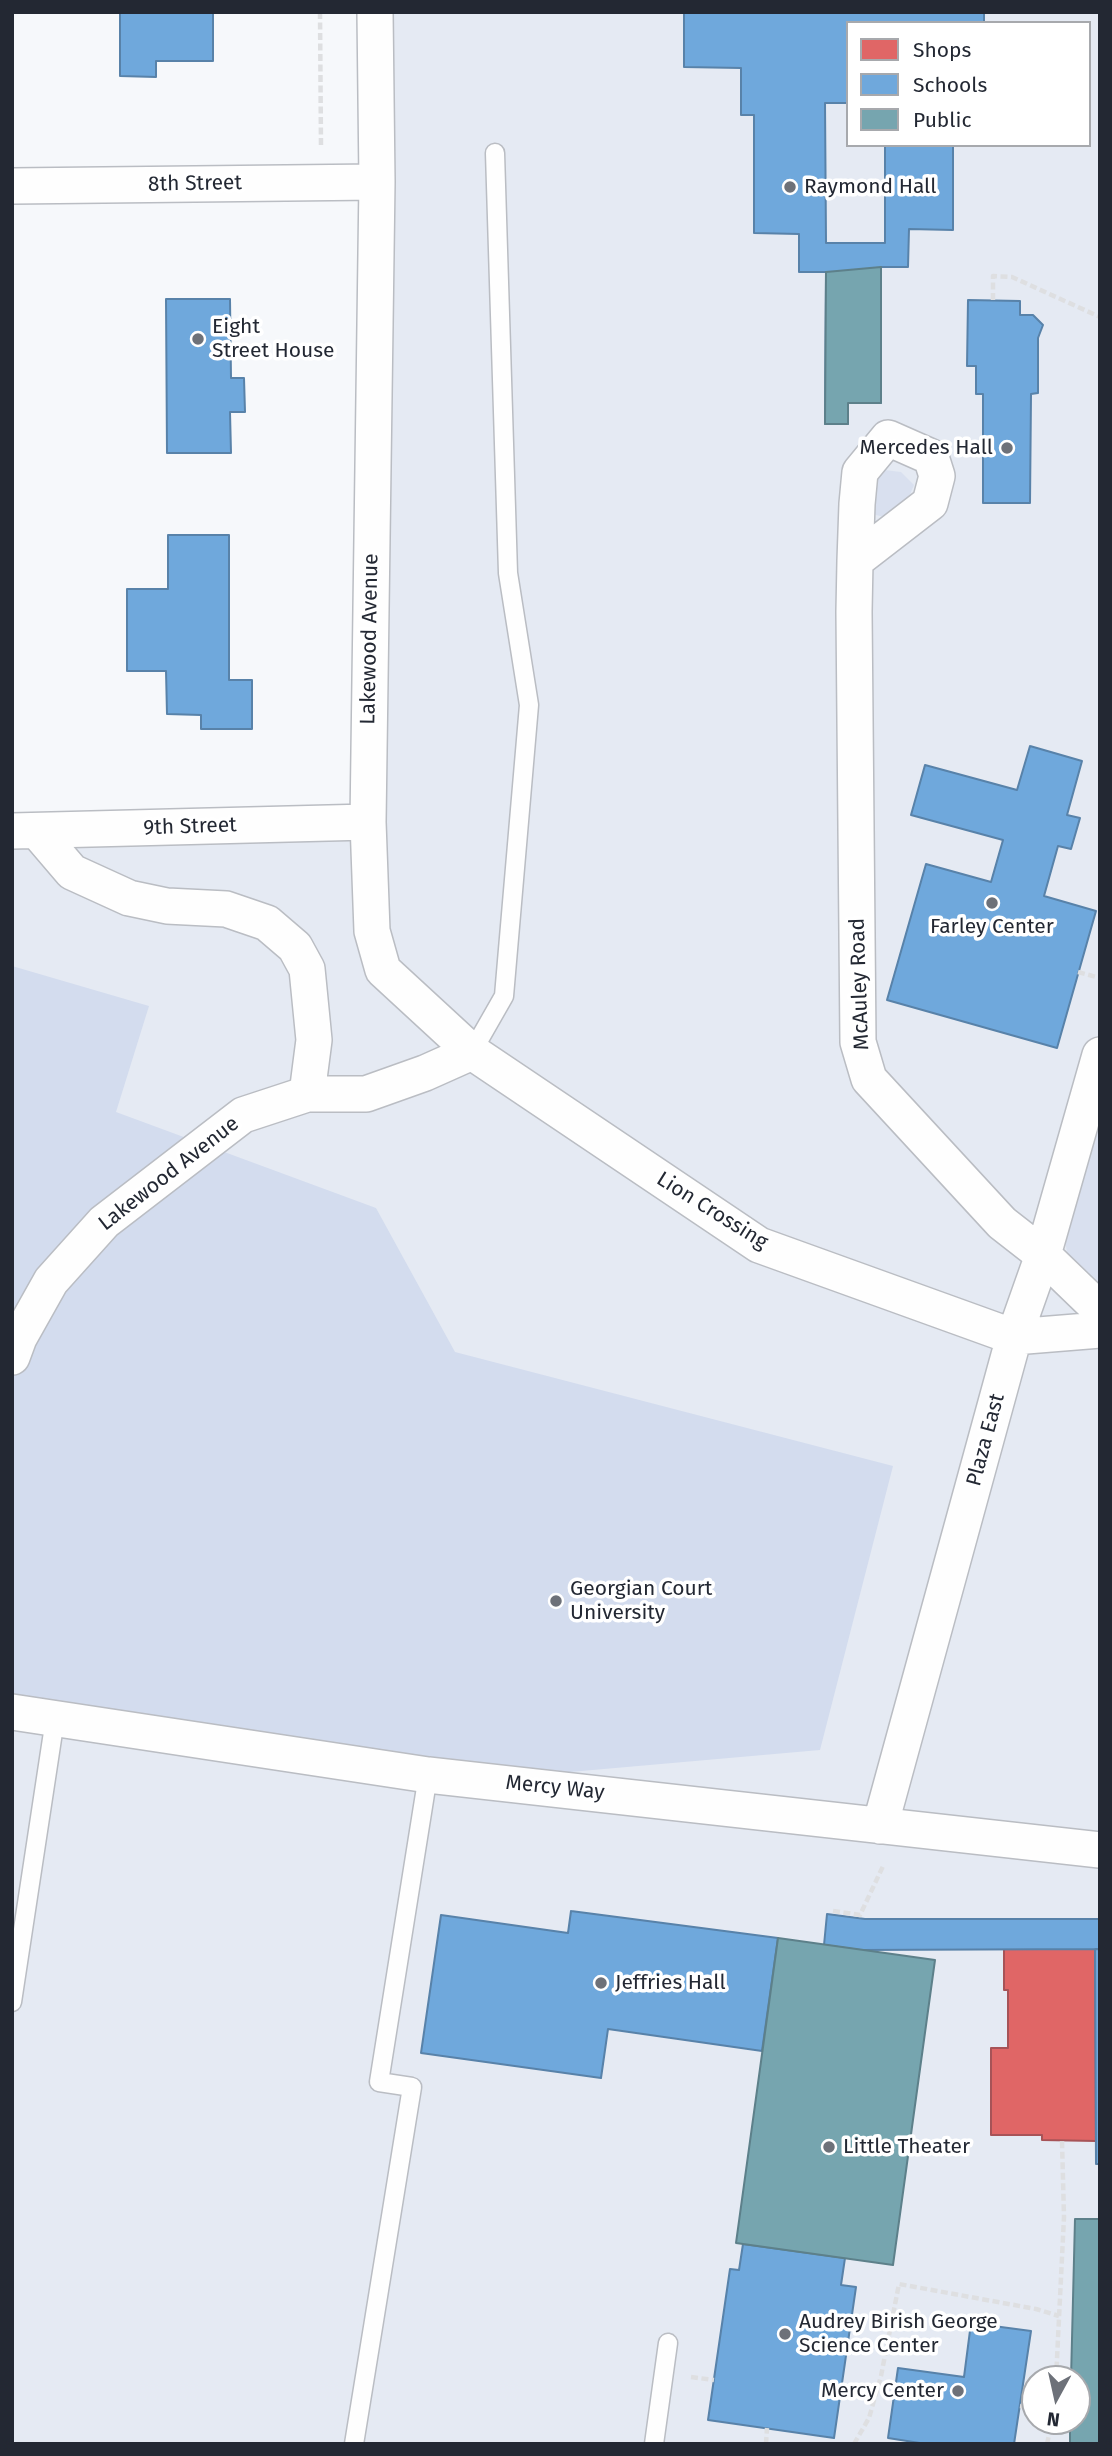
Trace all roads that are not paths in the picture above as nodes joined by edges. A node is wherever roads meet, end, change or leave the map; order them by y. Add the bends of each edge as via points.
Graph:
1 (375, 12) edge
2 (495, 153) dead end
3 (377, 182) junction
4 (12, 186) edge
5 (855, 561) dead end
6 (368, 822) junction
7 (25, 831) edge
8 (472, 1052) junction
9 (1100, 1055) edge
10 (307, 1094) junction
11 (1043, 1255) junction
12 (1100, 1310) edge
13 (1100, 1330) edge
14 (1014, 1337) junction
15 (12, 1357) edge
16 (12, 1712) edge
17 (55, 1719) junction
18 (428, 1774) junction
19 (880, 1826) junction
20 (1100, 1850) edge
21 (12, 2002) edge
22 (668, 2343) dead end
23 (354, 2444) edge
24 (654, 2444) edge

1 - 3 street, Lakewood Avenue
2 - 8 lane via 508,573 529,705 504,996
3 - 4 street, 8th Street
3 - 6 street, Lakewood Avenue
5 - 11 street, McAuley Road via 858,1042 869,1079 882,1094 1002,1223
6 - 7 street, 9th Street
6 - 8 street, Lakewood Avenue via 372,931 383,971
7 - 10 street via 72,872 129,898 167,906 226,909 267,923 295,947 307,969 314,1040
8 - 10 street, Lakewood Avenue via 366,1094
8 - 14 street, Lion Crossing via 759,1245
9 - 11 street, Plaza East
10 - 15 street, Lakewood Avenue via 243,1115 104,1223 51,1281
11 - 12 street, McAuley Road
11 - 14 street, Plaza East
13 - 14 street, Lion Crossing
14 - 19 street, Plaza East
16 - 17 street, Mercy Way
17 - 18 street, Mercy Way
17 - 21 lane
18 - 19 street, Mercy Way
18 - 23 lane via 379,2082 412,2087
19 - 20 street, Mercy Way
22 - 24 lane

